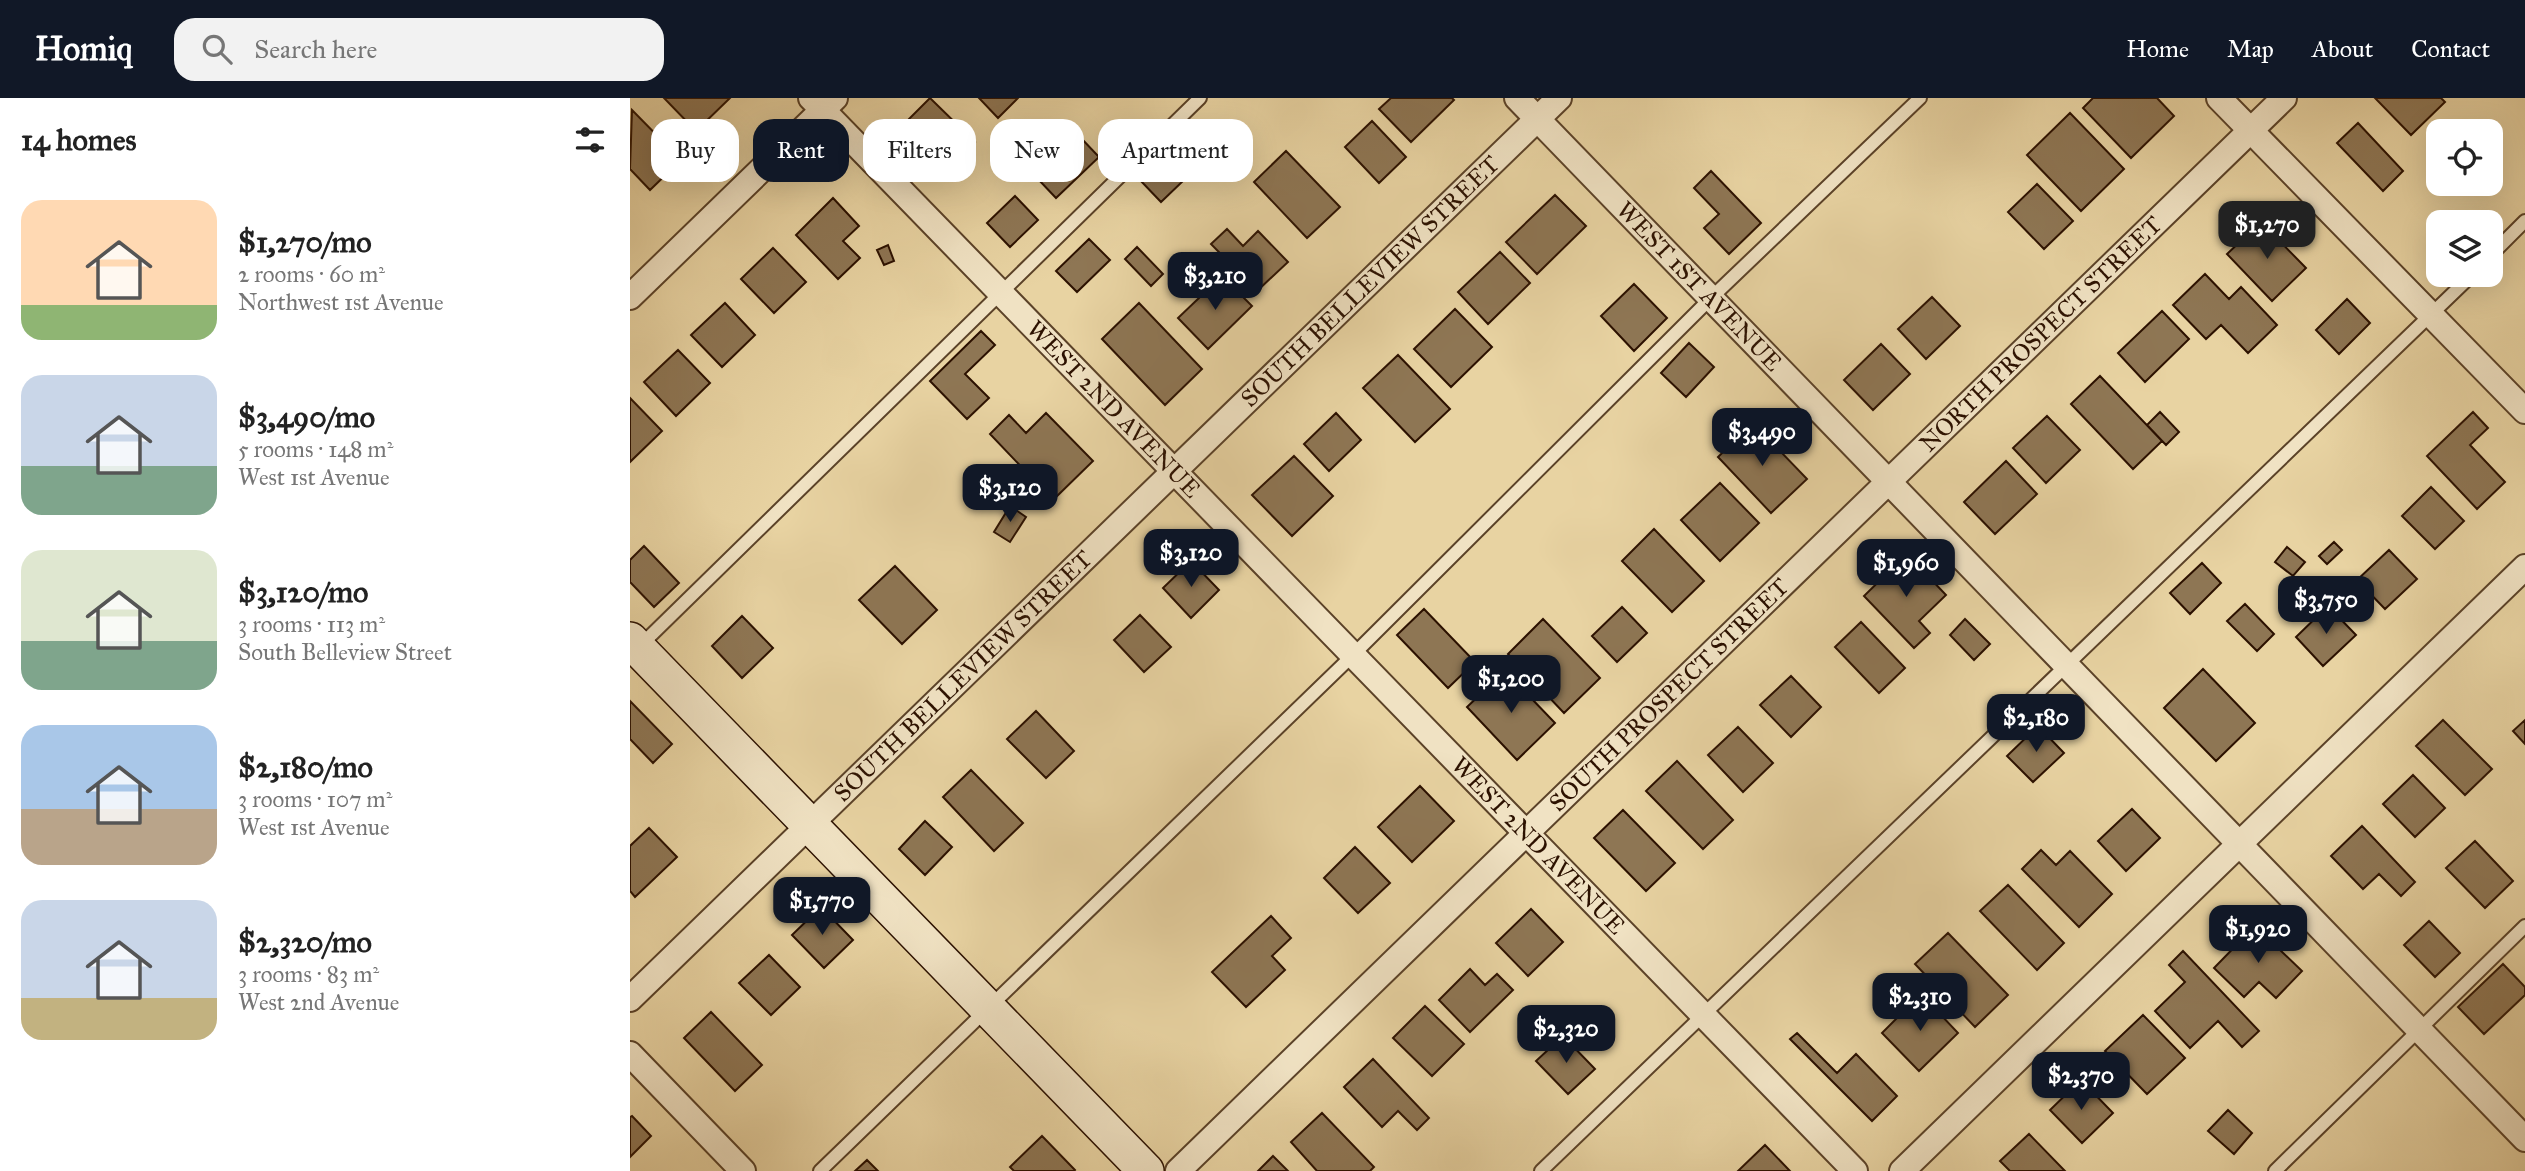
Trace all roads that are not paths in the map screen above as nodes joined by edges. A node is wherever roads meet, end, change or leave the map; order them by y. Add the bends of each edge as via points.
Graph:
1 (1200, 98) edge
2 (1517, 98) edge
3 (1559, 98) edge
4 (1920, 98) edge
5 (2219, 98) edge
6 (2284, 98) edge
7 (823, 102) edge
8 (1538, 119) junction
9 (2251, 131) junction
10 (2525, 221) edge
11 (2503, 243) edge
12 (2460, 287) edge
13 (999, 292) junction
14 (630, 297) edge
15 (1712, 298) junction
16 (2432, 315) junction
17 (2525, 411) edge
18 (1174, 471) junction
19 (1889, 482) junction
20 (2525, 567) edge
21 (633, 648) edge
22 (1353, 655) junction
23 (2065, 663) junction
24 (810, 824) junction
25 (1526, 833) junction
26 (2239, 844) junction
27 (2525, 926) edge
28 (630, 999) edge
29 (988, 1009) junction
30 (1702, 1014) junction
31 (2420, 1030) junction
32 (630, 1054) edge
33 (2525, 1139) edge
34 (743, 1171) edge
35 (820, 1171) edge
36 (1146, 1171) edge
37 (1178, 1171) edge
38 (1541, 1171) edge
39 (1855, 1171) edge
40 (1902, 1171) edge
41 (2275, 1171) edge

1 - 13 lane
2 - 8 street, WEST 1ST AVENUE
3 - 8 street, SOUTH BELLEVIEW STREET
4 - 15 lane
5 - 9 street
6 - 9 street, NORTH PROSPECT STREET
7 - 13 street, WEST 2ND AVENUE
7 - 14 street
8 - 15 street, WEST 1ST AVENUE
8 - 18 street, SOUTH BELLEVIEW STREET
9 - 16 street
9 - 19 street, NORTH PROSPECT STREET
10 - 11 lane
12 - 16 lane
13 - 18 street, WEST 2ND AVENUE
13 - 21 lane
15 - 19 street, WEST 1ST AVENUE
15 - 22 lane
16 - 17 street
16 - 23 lane
18 - 22 street, WEST 2ND AVENUE
18 - 24 street, SOUTH BELLEVIEW STREET
19 - 23 street, WEST 1ST AVENUE
19 - 25 street, SOUTH PROSPECT STREET
20 - 26 street
21 - 24 main road
22 - 25 street, WEST 2ND AVENUE
22 - 29 lane
23 - 26 street, WEST 1ST AVENUE
23 - 30 lane
24 - 28 street, SOUTH BELLEVIEW STREET
24 - 29 main road
25 - 30 street, WEST 2ND AVENUE
25 - 37 street, SOUTH PROSPECT STREET
26 - 31 street, WEST 1ST AVENUE
26 - 40 street
27 - 31 lane
29 - 35 lane
29 - 36 main road
30 - 38 lane
30 - 39 street, WEST 2ND AVENUE
31 - 33 street, WEST 1ST AVENUE
31 - 41 lane
32 - 34 street

